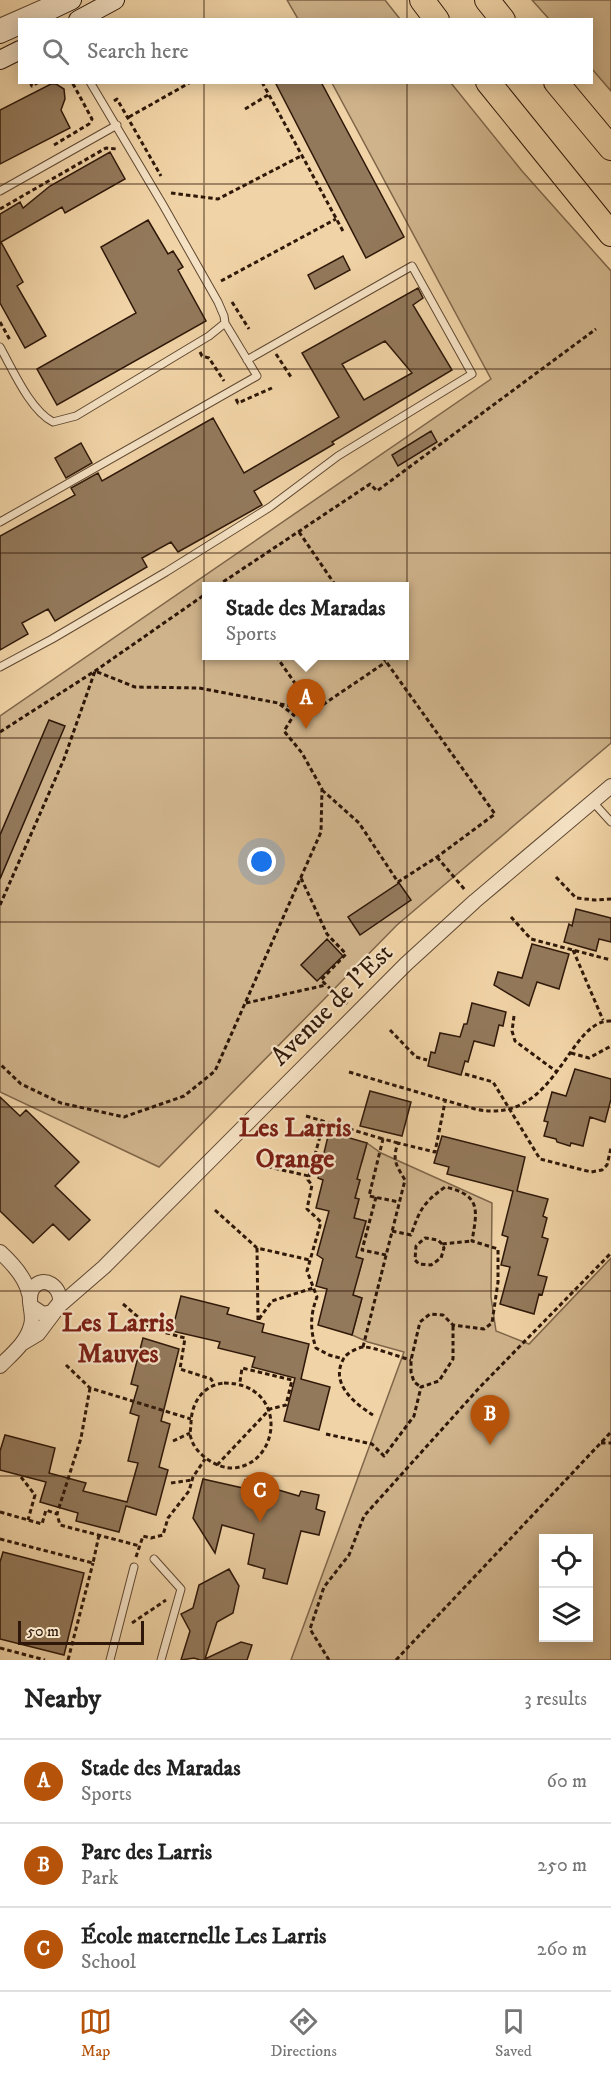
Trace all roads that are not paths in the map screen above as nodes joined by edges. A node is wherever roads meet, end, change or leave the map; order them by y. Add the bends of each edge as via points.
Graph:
1 (50, 0) edge
2 (72, 0) edge
3 (92, 0) edge
4 (115, 0) edge
5 (422, 0) edge
6 (487, 0) edge
7 (34, 18) edge
8 (72, 18) edge
9 (82, 18) edge
10 (436, 18) edge
11 (501, 18) edge
12 (0, 22) edge
13 (18, 26) edge
14 (0, 34) edge
15 (18, 51) edge
16 (0, 60) edge
17 (91, 84) edge
18 (490, 84) edge
19 (558, 84) edge
20 (117, 125) junction
21 (611, 148) edge
22 (0, 191) edge
23 (611, 234) edge
24 (225, 323) junction
25 (0, 347) edge
26 (247, 360) junction
27 (0, 522) edge
28 (0, 667) edge
29 (611, 786) edge
30 (592, 801) junction
31 (611, 822) edge
32 (5, 1257) edge
33 (99, 1271) junction
34 (46, 1283) junction
35 (30, 1300) junction
36 (57, 1308) junction
37 (21, 1344) junction
38 (0, 1366) edge
39 (154, 1559) dead end
40 (134, 1567) road end
41 (110, 1660) edge
42 (161, 1660) edge

1 - 12 lane
2 - 7 main road
3 - 8 main road
4 - 9 main road
5 - 10 highway
6 - 11 highway
13 - 14 main road
15 - 16 main road
17 - 20 lane
18 - 23 highway
19 - 21 highway
20 - 22 lane
20 - 24 lane via 218,302
24 - 25 lane via 76,416 54,422 34,405
24 - 26 lane
26 - 27 lane via 257,376
26 - 28 lane via 412,266 472,374 338,456 270,507 195,555
29 - 30 street, Avenue de l'Est
30 - 31 lane
30 - 33 street, Avenue de l'Est via 475,901 356,1013
32 - 34 street
32 - 35 street via 26,1283
33 - 34 street, Avenue de l'Est via 80,1280
33 - 36 street, Avenue de l'Est
34 - 35 street via 36,1285
34 - 36 street via 60,1292
35 - 36 street via 42,1314
35 - 37 street, Avenue de l'Est via 32,1323
36 - 37 street, Avenue de l'Est via 38,1334
37 - 38 street, Avenue de l'Est
39 - 42 lane via 181,1589
40 - 41 lane

